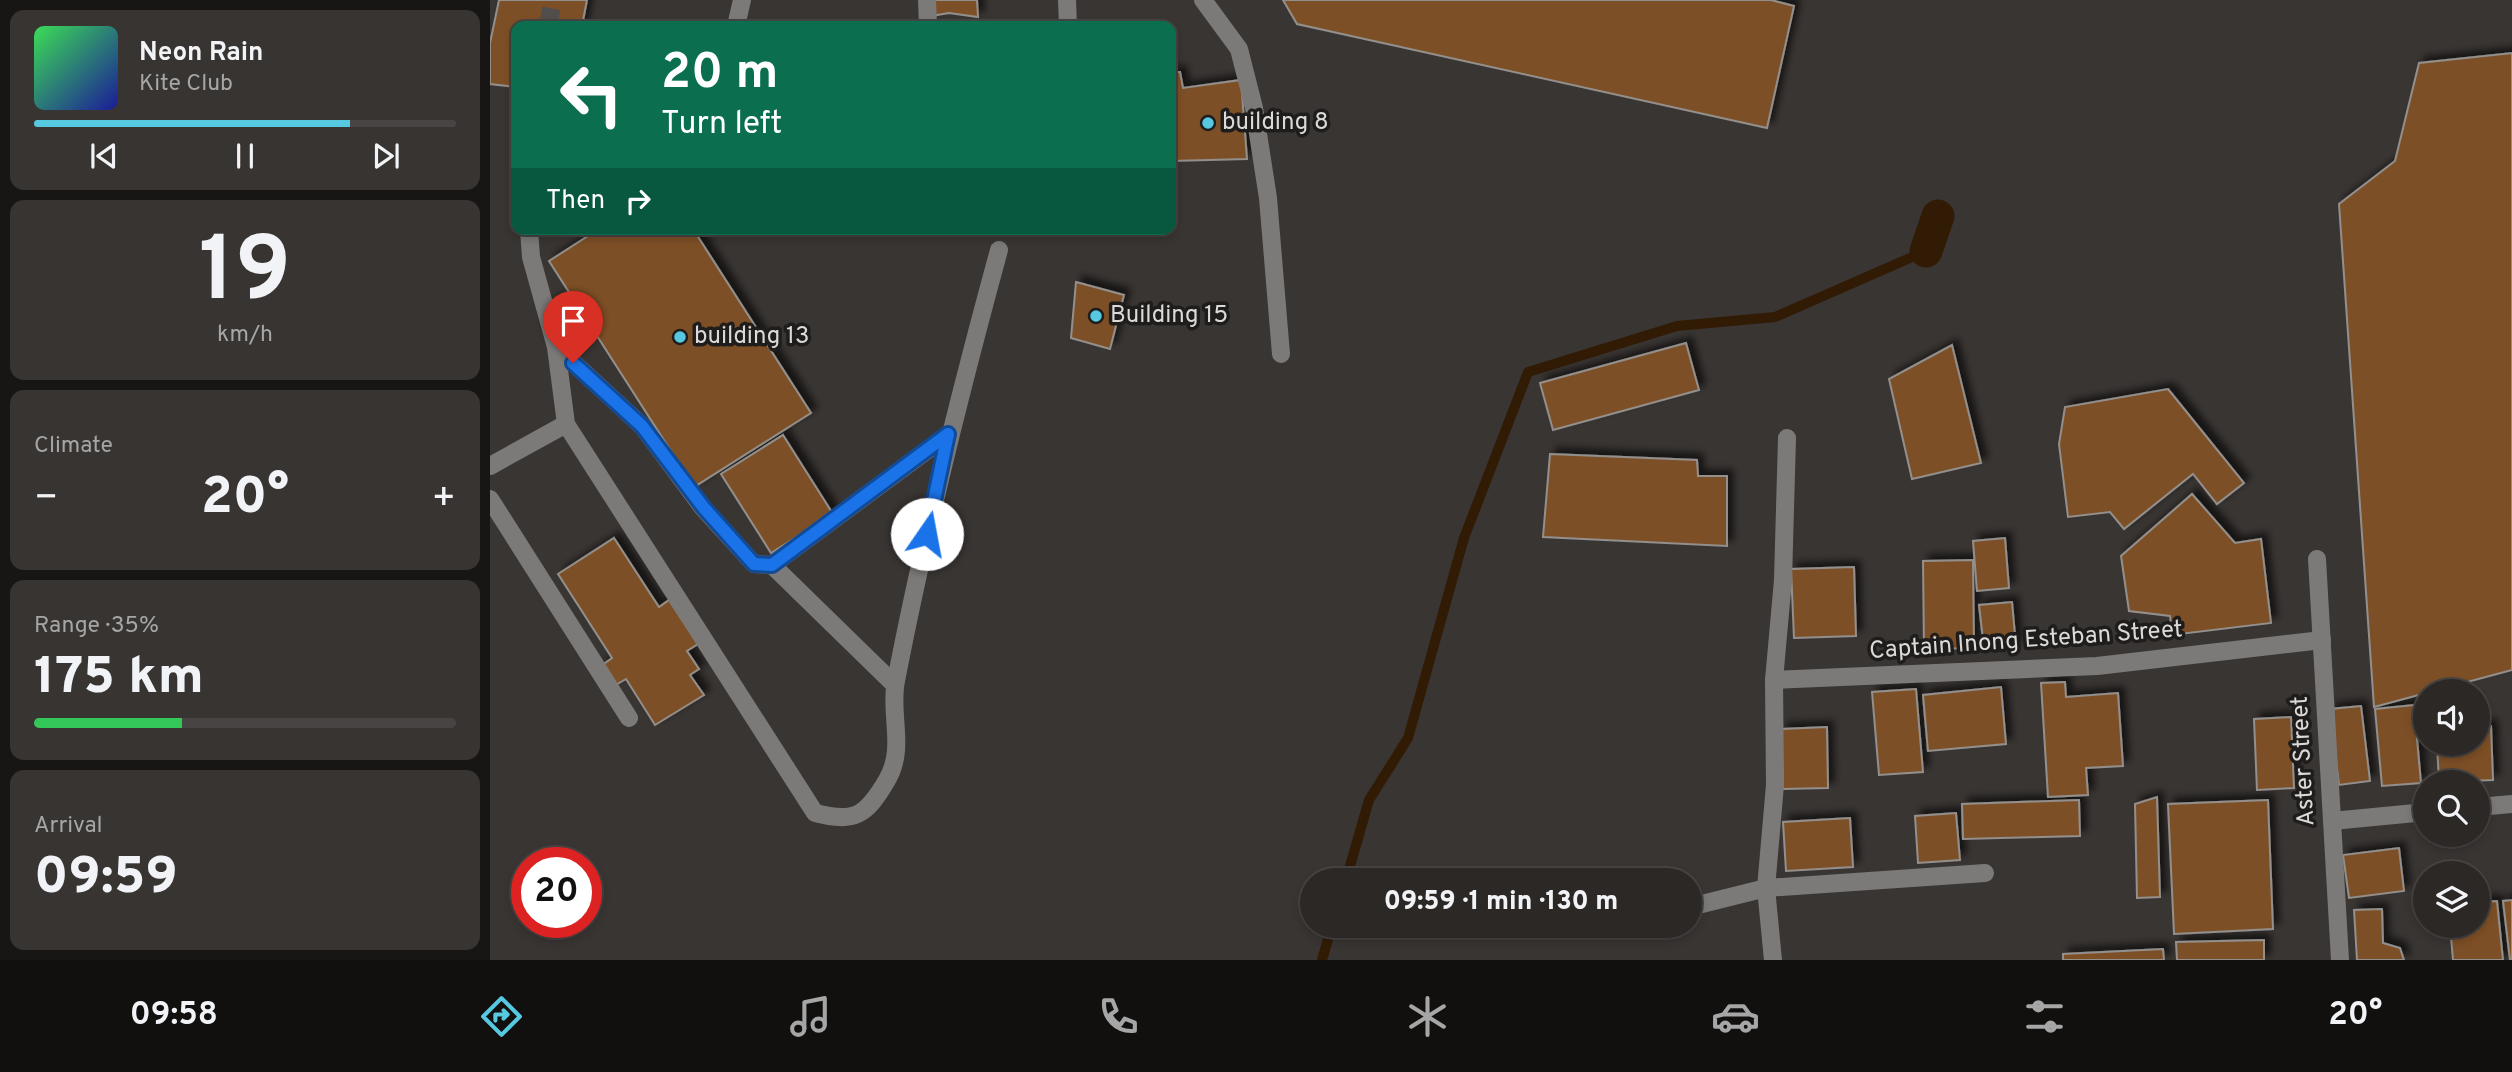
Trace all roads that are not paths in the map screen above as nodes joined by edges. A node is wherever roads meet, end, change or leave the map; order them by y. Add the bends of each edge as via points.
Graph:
1 (742, 0) edge
2 (927, 0) edge
3 (1066, 0) edge
4 (1203, 0) edge
5 (737, 21) edge
6 (928, 21) edge
7 (1068, 21) edge
8 (529, 235) edge
9 (999, 250) dead end
10 (556, 347) junction
11 (1281, 354) dead end
12 (566, 424) junction
13 (948, 434) junction
14 (1787, 438) dead end
15 (490, 466) edge
16 (490, 499) edge
17 (2317, 559) dead end
18 (772, 565) junction
19 (2322, 640) junction
20 (1774, 680) junction
21 (895, 685) junction
22 (629, 718) dead end
23 (2512, 804) edge
24 (2490, 806) edge
25 (2413, 813) edge
26 (2332, 821) junction
27 (1985, 873) dead end
28 (1766, 888) junction
29 (1702, 904) edge
30 (1773, 960) edge
31 (2340, 960) edge

1 - 5 street
2 - 6 street
3 - 7 street
4 - 11 street via 1239,49 1254,108 1268,198
8 - 10 street
9 - 13 street
10 - 12 street
10 - 18 street via 642,426 704,508 754,564
12 - 15 street
12 - 21 street via 815,813 841,820 859,816 888,779 898,746
13 - 18 street
13 - 21 street
14 - 20 street via 1783,580
16 - 22 street
17 - 19 street, Aster Street
18 - 21 street
19 - 20 street, Captain Inong Esteban Street via 2097,666
19 - 26 street, Aster Street
20 - 28 street via 1775,785
23 - 24 street
25 - 26 street
26 - 31 street, Aster Street
27 - 28 street
28 - 29 street
28 - 30 street

